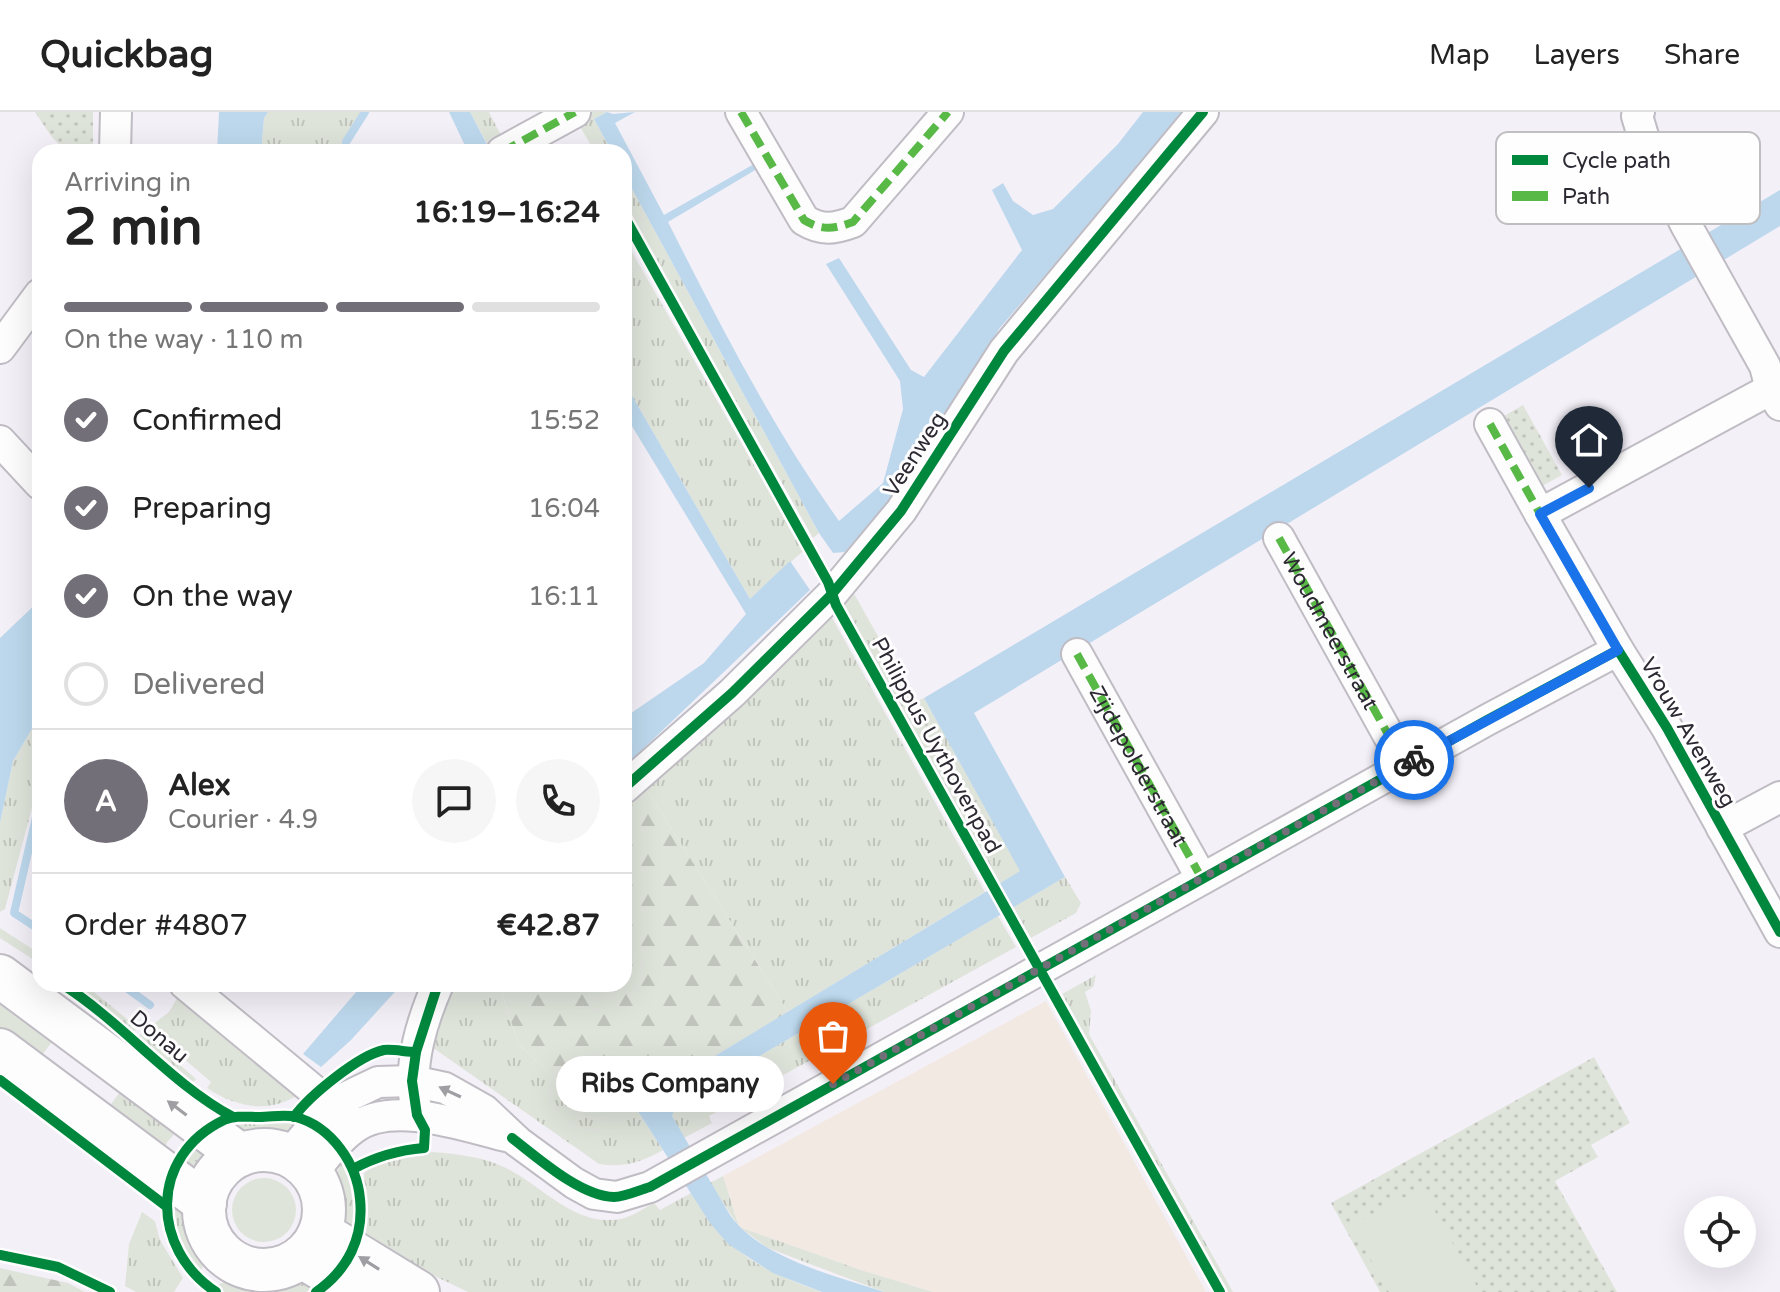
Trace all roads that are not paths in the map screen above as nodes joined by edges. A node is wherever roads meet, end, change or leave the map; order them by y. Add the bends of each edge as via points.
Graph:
1 (116, 112) edge
2 (575, 112) edge
3 (741, 112) edge
4 (948, 112) edge
5 (1639, 112) edge
6 (1192, 116) edge
7 (1642, 132) edge
8 (115, 144) edge
9 (517, 144) edge
10 (1686, 224) edge
11 (32, 305) edge
12 (0, 348) edge
13 (1774, 380) edge
14 (1490, 424) dead end
15 (0, 441) edge
16 (32, 475) edge
17 (1540, 514) junction
18 (1279, 538) dead end
19 (1618, 650) junction
20 (1077, 654) dead end
21 (1405, 765) junction
22 (632, 781) edge
23 (1780, 797) edge
24 (1722, 828) junction
25 (1202, 879) junction
26 (1780, 932) edge
27 (0, 976) edge
28 (195, 992) edge
29 (435, 992) edge
30 (0, 1050) edge
31 (412, 1081) junction
32 (332, 1104) junction
33 (417, 1115) junction
34 (355, 1126) junction
35 (512, 1138) junction
36 (240, 1155) junction
37 (300, 1164) junction
38 (205, 1203) junction
39 (311, 1244) junction
40 (360, 1292) edge
41 (418, 1292) edge

1 - 8 street
2 - 9 street
3 - 4 street via 804,220 817,228 835,229 853,222
5 - 7 street
6 - 22 street, Veenweg via 1004,351 901,511 832,594 732,693
10 - 13 street
11 - 12 street
13 - 17 street
14 - 17 street
15 - 16 street
17 - 19 street
18 - 21 street, Woudmeerstraat
19 - 21 street, Vrouw Avenweg
19 - 24 street, Vrouw Avenweg
20 - 25 street, Zijdepolderstraat
21 - 25 street, Vrouw Avenweg
23 - 24 street
24 - 26 street, Vrouw Avenweg
25 - 35 street, Vrouw Avenweg via 650,1187 617,1197 594,1194
36 -> 27 main road, Donau
28 - 32 street
29 - 31 street
30 - 38 main road
31 - 32 street, Vrouw Avenweg via 378,1082
31 - 33 street
35 -> 31 street, Vrouw Avenweg via 484,1110 445,1088
32 - 34 street
32 - 37 street, Vrouw Avenweg
33 - 34 street, Vrouw Avenweg via 378,1117
33 - 35 street, Vrouw Avenweg
34 - 37 street via 336,1144
36 - 37 main road via 264,1150
36 - 38 main road via 216,1174
37 - 39 main road via 324,1202
38 - 39 main road via 213,1241 235,1262 274,1269
39 - 40 main road
41 -> 39 main road

